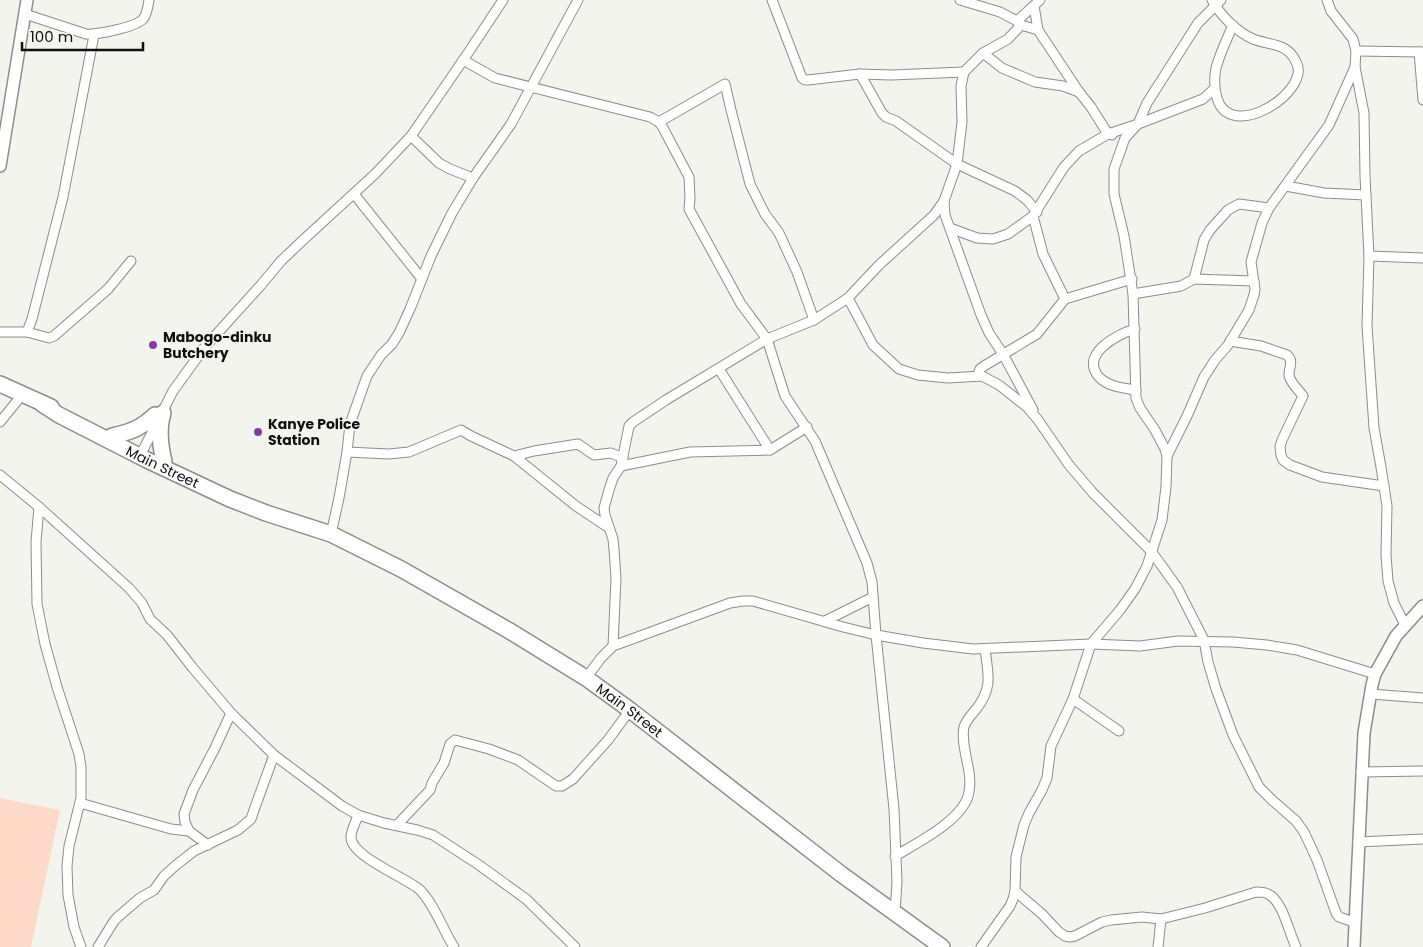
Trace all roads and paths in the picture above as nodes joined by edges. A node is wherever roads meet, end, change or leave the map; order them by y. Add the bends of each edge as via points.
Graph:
1 (27, 0) edge
2 (148, 0) edge
3 (503, 0) edge
4 (578, 0) edge
5 (772, 0) edge
6 (960, 0) edge
7 (1327, 0) edge
8 (1038, 2) edge
9 (1216, 2) edge
10 (988, 4) edge
11 (25, 14) junction
12 (1019, 23) junction
13 (1233, 25) junction
14 (1038, 30) junction
15 (94, 35) junction
16 (1356, 50) junction
17 (1421, 52) edge
18 (983, 53) junction
19 (464, 60) junction
20 (1355, 67) junction
21 (964, 72) junction
22 (860, 74) junction
23 (532, 87) junction
24 (1214, 89) junction
25 (1079, 92) junction
26 (1423, 100) edge
27 (659, 122) junction
28 (1138, 124) junction
29 (1108, 134) junction
30 (411, 136) junction
31 (1125, 138) junction
32 (957, 164) junction
33 (0, 166) edge
34 (473, 178) junction
35 (1286, 186) junction
36 (354, 194) junction
37 (1366, 195) junction
38 (944, 201) junction
39 (1269, 208) junction
40 (1035, 214) junction
41 (950, 228) junction
42 (1369, 256) junction
43 (1423, 258) edge
44 (131, 261) dead end
45 (422, 279) junction
46 (1132, 279) junction
47 (1194, 279) junction
48 (1254, 281) junction
49 (1133, 294) junction
50 (848, 298) junction
51 (1065, 299) junction
52 (814, 320) junction
53 (1135, 329) junction
54 (0, 332) edge
55 (27, 332) junction
56 (767, 340) junction
57 (1230, 341) junction
58 (1003, 354) junction
59 (718, 369) junction
60 (978, 375) junction
61 (0, 384) edge
62 (1136, 390) junction
63 (22, 395) junction
64 (42, 404) junction
65 (159, 414) junction
66 (1038, 420) junction
67 (0, 422) edge
68 (807, 427) junction
69 (112, 436) junction
70 (770, 450) junction
71 (138, 452) junction
72 (347, 452) junction
73 (514, 456) junction
74 (1166, 456) junction
75 (164, 461) junction
76 (622, 462) junction
77 (0, 476) edge
78 (1384, 486) junction
79 (39, 507) junction
80 (289, 521) junction
81 (609, 528) junction
82 (331, 534) junction
83 (1151, 551) junction
84 (872, 597) junction
85 (1423, 606) edge
86 (825, 621) junction
87 (1405, 625) junction
88 (876, 635) junction
89 (1204, 640) junction
90 (1091, 644) junction
91 (613, 646) junction
92 (985, 649) junction
93 (1375, 674) junction
94 (586, 678) junction
95 (1371, 694) junction
96 (1423, 698) edge
97 (1073, 700) junction
98 (630, 710) junction
99 (232, 713) junction
100 (1119, 731) dead end
101 (274, 755) junction
102 (1423, 771) edge
103 (1361, 772) junction
104 (80, 803) junction
105 (358, 815) junction
106 (397, 824) junction
107 (189, 831) junction
108 (1423, 839) edge
109 (1358, 842) junction
110 (208, 844) junction
111 (895, 856) junction
112 (1014, 891) junction
113 (895, 913) junction
114 (1161, 919) junction
115 (1354, 922) junction
116 (81, 947) edge
117 (98, 947) edge
118 (454, 947) edge
119 (576, 947) edge
120 (942, 947) edge
121 (981, 947) edge
122 (1158, 947) edge
123 (1296, 947) edge
124 (1354, 947) edge

1 - 11 street
2 - 15 street via 145,18 138,24
3 - 19 street
4 - 23 street
5 - 22 street via 802,78
6 - 10 street
7 - 16 street
8 - 12 street
8 - 14 street
9 - 13 street
9 - 28 street via 1147,103
10 - 12 street
11 - 15 street
11 - 33 street
12 - 14 street
12 - 18 street via 1008,39
13 - 24 street via 1221,52
13 - 24 street via 1254,39 1286,49 1296,61 1298,77 1270,107 1244,116 1226,112 1219,104
14 - 25 street
15 - 55 street via 63,197
16 - 17 street
16 - 20 street
17 - 26 street
18 - 21 street
18 - 25 street via 1002,68 1035,82
19 - 23 street via 495,78
19 - 30 street
20 - 35 street via 1329,125
20 - 37 street via 1364,113
21 - 22 street
21 - 32 street
22 - 32 street via 886,118 896,121
23 - 27 street via 638,113
23 - 34 street via 511,124
24 - 28 street via 1203,99
25 - 29 street
27 - 52 street via 726,84 750,184 765,214 780,233
27 - 56 street via 688,177 689,209 741,304
28 - 29 street
28 - 31 street
29 - 31 street
29 - 40 street via 1079,151 1064,167
30 - 34 street via 438,163
30 - 36 street
31 - 46 street via 1113,182
32 - 38 street
32 - 40 street via 1015,191 1027,200
34 - 45 street via 452,213
35 - 37 street via 1324,193
35 - 39 street
36 - 45 street
36 - 65 street via 281,261 204,348
37 - 42 street
38 - 41 street
38 - 50 street via 934,215 878,265
39 - 47 street via 1239,204 1228,210 1204,240
39 - 48 street via 1251,262
40 - 41 street via 1008,234 993,239 977,238
40 - 51 street via 1043,254
41 - 58 street via 981,315
42 - 43 street
42 - 78 street via 1367,326 1374,428
44 - 55 street via 108,289 54,336 49,338
45 - 72 street via 399,333 367,376 350,424
46 - 49 street
46 - 51 street
47 - 48 street
47 - 49 street via 1181,286
48 - 57 street via 1249,310
49 - 53 street
50 - 52 street
50 - 60 street via 873,345 900,369 948,378
51 - 58 street via 1037,334
52 - 56 street
53 - 62 street
53 - 62 street via 1114,338 1096,354 1094,362 1099,377 1109,384
54 - 55 street
56 - 59 street
56 - 68 street via 785,396
57 - 74 street via 1204,377
57 - 78 street via 1261,346 1290,357 1290,379 1303,396 1282,440 1280,455 1284,460 1322,477
58 - 60 street via 980,369
58 - 66 street
59 - 70 street
59 - 76 street via 633,422 629,426
60 - 66 street via 1027,407
61 - 63 highway, Main Street
62 - 74 street via 1138,403 1162,441
63 - 64 highway, Main Street
63 - 67 street
64 - 69 highway, Main Street
64 - 71 highway, Main Street
65 - 69 highway via 136,430
65 - 71 street
65 - 75 highway
66 - 83 street via 1093,493
68 - 70 street
68 - 84 street via 816,441 867,563
69 - 71 highway, Main Street
70 - 76 street via 690,452
71 - 75 highway, Main Street
71 - 80 highway, Main Street via 230,499
72 - 73 street via 409,452 461,430
72 - 82 street
73 - 76 street via 578,444 594,455 611,453
73 - 81 street
74 - 83 street via 1164,510
75 - 80 highway, Main Street
76 - 81 street via 606,500 604,515
77 - 79 street
78 - 87 street via 1388,581
79 - 99 street via 129,588 150,619
79 - 104 street via 37,604 56,687 79,754
80 - 82 highway, Main Street
81 - 91 street via 616,578
82 - 94 highway, Main Street via 402,569
83 - 89 street via 1177,587
83 - 90 street via 1136,588
84 - 86 street
84 - 88 street
85 - 87 street
86 - 88 street
86 - 91 street via 743,601
87 - 93 street
88 - 92 street via 957,648
88 - 111 street via 894,809
89 - 90 street via 1140,646
89 - 93 street via 1297,650
89 - 115 street via 1216,689 1244,760 1259,787 1304,832 1318,860 1336,913
90 - 92 street
90 - 97 street
91 - 94 street
92 - 111 street via 988,690 964,726 969,793 948,822
93 - 95 street
94 - 98 highway, Main Street
95 - 96 street
95 - 103 street
97 - 100 street
97 - 112 street via 1051,746 1047,778 1024,825 1016,857
98 - 106 street via 608,740 573,779 562,786 556,786 518,760 455,740 450,744 430,790
98 - 113 highway, Main Street
99 - 101 street
99 - 107 street via 184,814
101 - 105 street
101 - 110 street via 251,819 238,830
102 - 103 street
103 - 109 street
104 - 107 street via 171,829
104 - 116 street via 67,866 68,895
105 - 106 street
105 - 118 street via 351,837 356,849 419,890
106 - 119 street via 433,835 479,865 526,899
107 - 110 street
108 - 109 street
109 - 115 street
110 - 117 street via 175,866 154,890 119,916
111 - 113 street
112 - 114 street via 1065,936 1075,936 1111,920
112 - 121 street via 1010,906
113 - 120 highway, Main Street
114 - 122 street
114 - 123 street via 1262,892 1275,900
115 - 124 street

